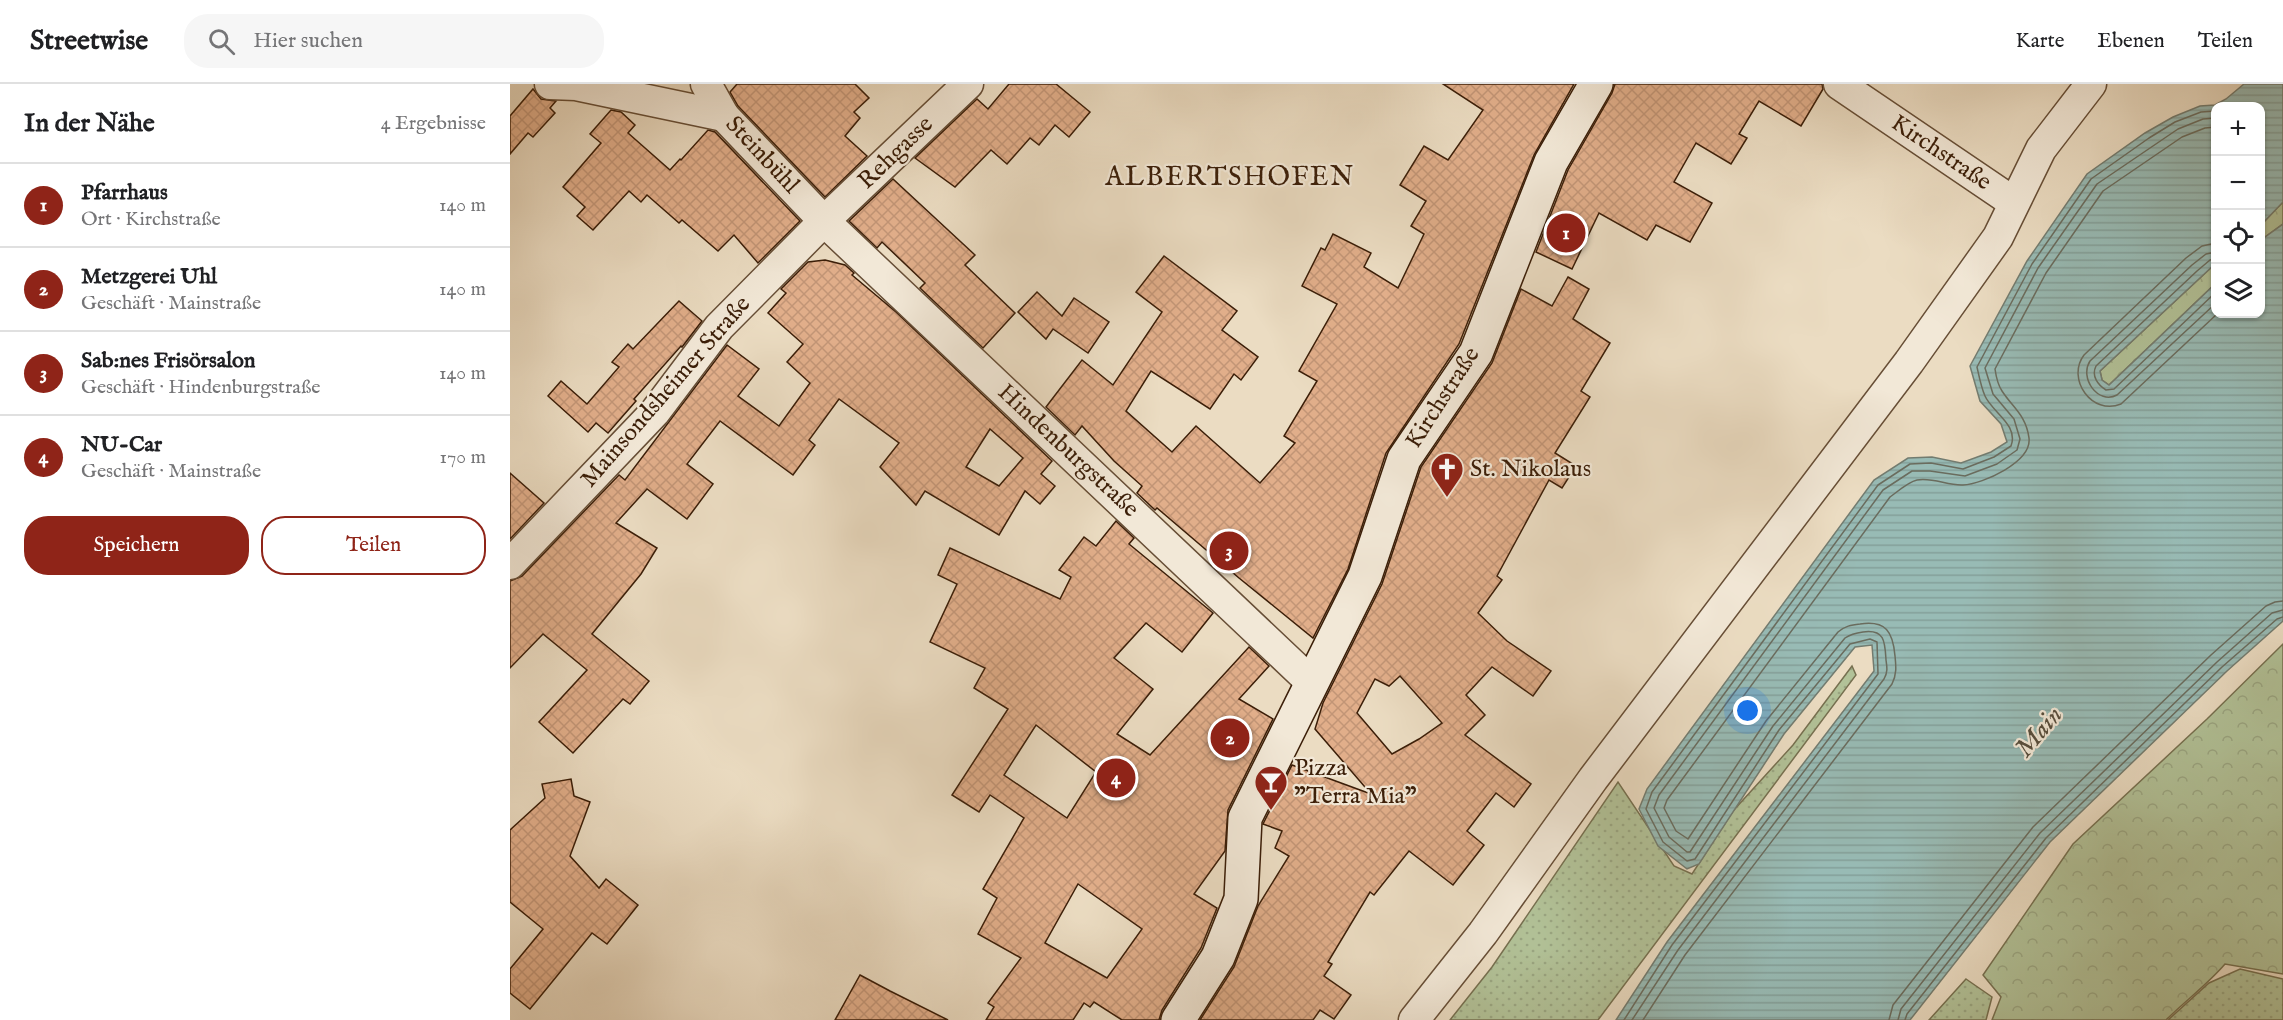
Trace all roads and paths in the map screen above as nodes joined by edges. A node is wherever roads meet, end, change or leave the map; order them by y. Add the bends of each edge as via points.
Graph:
1 (550, 84) edge
2 (706, 84) edge
3 (968, 84) edge
4 (1596, 84) edge
5 (1839, 84) edge
6 (2091, 84) edge
7 (724, 116) junction
8 (2013, 202) junction
9 (825, 221) junction
10 (510, 564) edge
11 (1311, 682) junction
12 (1178, 1020) edge
13 (1414, 1020) edge

1 - 7 street
2 - 7 street, Steinbühl
3 - 9 street, Rehgasse
4 - 11 street, Kirchstraße via 1551,162 1476,353 1404,459 1365,576
5 - 8 street, Kirchstraße
6 - 8 street via 2041,149
7 - 9 street, Steinbühl
8 - 13 street via 1998,237 1909,362
9 - 10 street, Mainsondsheimer Straße via 719,327 655,412
9 - 11 street, Hindenburgstraße
11 - 12 street, Kirchstraße via 1245,818 1241,899 1230,928 1218,957

